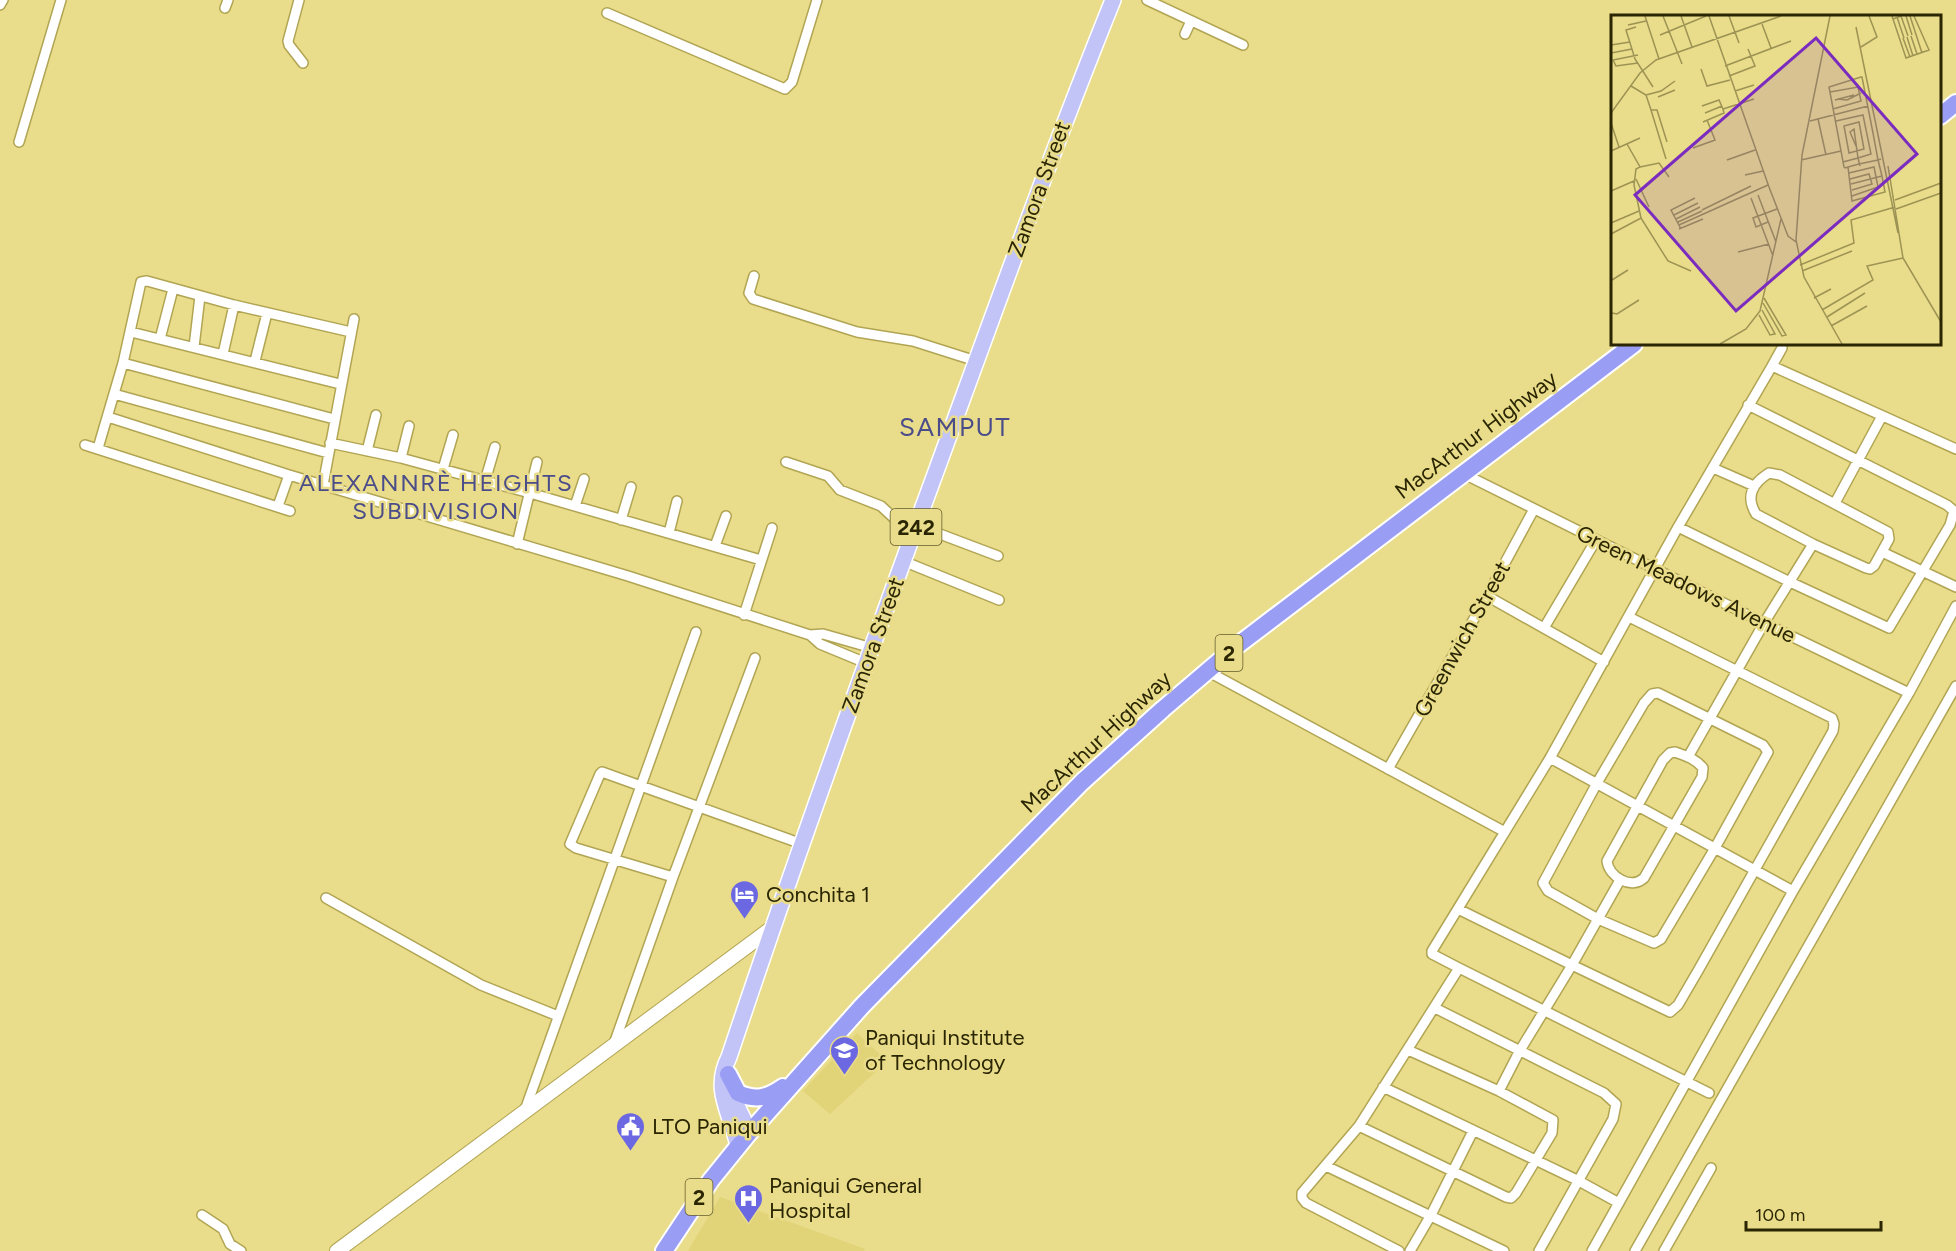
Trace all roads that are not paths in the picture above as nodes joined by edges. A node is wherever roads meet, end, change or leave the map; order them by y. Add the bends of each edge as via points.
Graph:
1 (3, 0) edge
2 (61, 0) edge
3 (299, 0) edge
4 (817, 0) edge
5 (1113, 0) edge
6 (1147, 0) edge
7 (0, 5) edge
8 (606, 13) dead end
9 (1191, 21) junction
10 (1185, 34) dead end
11 (1243, 45) dead end
12 (303, 63) dead end
13 (1956, 103) edge
14 (1941, 115) edge
15 (19, 142) dead end
16 (753, 276) dead end
17 (172, 288) junction
18 (200, 296) junction
19 (234, 305) junction
20 (267, 313) junction
21 (354, 319) dead end
22 (131, 332) junction
23 (351, 332) junction
24 (160, 339) junction
25 (1633, 345) edge
26 (194, 347) junction
27 (1782, 348) dead end
28 (223, 354) junction
29 (255, 361) junction
30 (976, 362) junction
31 (123, 363) junction
32 (1772, 366) junction
33 (340, 384) junction
34 (114, 394) junction
35 (1748, 405) junction
36 (376, 415) dead end
37 (1882, 416) junction
38 (108, 417) junction
39 (334, 419) junction
40 (409, 426) dead end
41 (453, 435) dead end
42 (330, 443) junction
43 (85, 445) dead end
44 (495, 447) dead end
45 (98, 448) junction
46 (1956, 448) edge
47 (367, 451) junction
48 (328, 453) junction
49 (401, 458) junction
50 (1858, 461) junction
51 (537, 462) dead end
52 (786, 462) dead end
53 (1713, 468) junction
54 (443, 469) junction
55 (1464, 474) junction
56 (289, 475) junction
57 (584, 479) dead end
58 (485, 481) junction
59 (322, 485) junction
60 (1754, 486) junction
61 (631, 487) dead end
62 (530, 493) junction
63 (677, 501) dead end
64 (1835, 503) junction
65 (278, 506) junction
66 (575, 506) junction
67 (1534, 509) junction
68 (290, 511) dead end
69 (726, 516) dead end
70 (621, 520) junction
71 (916, 527) junction
72 (1678, 527) junction
73 (772, 528) dead end
74 (669, 533) junction
75 (1596, 540) junction
76 (517, 544) junction
77 (1813, 544) junction
78 (715, 546) junction
79 (1882, 552) junction
80 (998, 556) dead end
81 (761, 560) junction
82 (903, 561) junction
83 (1655, 569) junction
84 (1923, 572) junction
85 (1790, 582) junction
86 (1956, 587) edge
87 (1487, 596) junction
88 (999, 600) dead end
89 (1956, 606) edge
90 (744, 615) junction
91 (1629, 617) junction
92 (1764, 623) junction
93 (1544, 628) junction
94 (696, 632) dead end
95 (810, 635) junction
96 (854, 643) junction
97 (849, 656) junction
98 (869, 656) junction
99 (755, 658) dead end
100 (1604, 662) junction
101 (1737, 670) junction
102 (1207, 671) junction
103 (1956, 686) edge
104 (1909, 693) junction
105 (1711, 718) junction
106 (1688, 757) junction
107 (1550, 758) junction
108 (1388, 769) junction
109 (1597, 783) junction
110 (641, 787) junction
111 (1638, 805) junction
112 (699, 807) junction
113 (1674, 825) junction
114 (1505, 832) junction
115 (802, 844) junction
116 (1715, 848) junction
117 (615, 861) junction
118 (1754, 870) junction
119 (673, 877) junction
120 (1620, 880) junction
121 (1793, 891) junction
122 (326, 898) dead end
123 (1458, 909) junction
124 (1598, 919) junction
125 (773, 927) junction
126 (1572, 965) junction
127 (1459, 968) junction
128 (1435, 1008) junction
129 (1544, 1010) junction
130 (558, 1016) junction
131 (614, 1045) junction
132 (1408, 1050) junction
133 (1519, 1052) junction
134 (726, 1069) junction
135 (805, 1070) junction
136 (1687, 1083) junction
137 (1383, 1087) junction
138 (1499, 1091) junction
139 (1709, 1094) dead end
140 (525, 1110) junction
141 (1359, 1126) junction
142 (1473, 1131) junction
143 (743, 1139) junction
144 (1535, 1161) junction
145 (1326, 1166) junction
146 (1711, 1168) dead end
147 (1452, 1172) junction
148 (1577, 1180) junction
149 (1619, 1203) junction
150 (202, 1215) dead end
151 (1431, 1215) junction
152 (241, 1251) edge
153 (337, 1251) edge
154 (663, 1251) edge
155 (1399, 1251) edge
156 (1410, 1251) edge
157 (1504, 1251) edge
158 (1539, 1251) edge
159 (1592, 1251) edge
160 (1635, 1251) edge
161 (1664, 1251) edge

1 - 7 street
2 - 15 street
3 - 12 street via 288,40
4 - 8 street via 792,82 785,89
5 - 30 main road, Zamora Street / 242 via 1055,144
6 - 9 street
9 - 10 street
9 - 11 street
13 - 14 highway
16 - 30 street via 749,294 753,299 857,332 913,341
17 - 18 street
17 - 22 street via 141,282
17 - 24 street
18 - 19 street
18 - 26 street
19 - 20 street
19 - 28 street
20 - 23 street
20 - 29 street
21 - 23 street
22 - 24 street
22 - 31 street
23 - 33 street
24 - 26 street
25 - 55 highway, MacArthur Highway / 2
26 - 28 street
27 - 32 street
28 - 29 street
29 - 33 street
30 - 71 main road, Zamora Street / 242
31 - 34 street
31 - 39 street
32 - 35 street
32 - 37 street
33 - 39 street
34 - 38 street
34 - 48 street
35 - 50 street
35 - 53 street
36 - 47 street
37 - 46 street
37 - 50 street
38 - 45 street
38 - 56 street
39 - 42 street
40 - 49 street
41 - 54 street
42 - 47 street
42 - 48 street
43 - 45 street
44 - 58 street
45 - 65 street
47 - 49 street
48 - 59 street
49 - 54 street
50 - 64 street
50 - 84 street via 1954,511
51 - 62 street
52 - 71 street via 828,476 840,490 881,506 896,520
53 - 60 street
53 - 72 street
54 - 58 street
55 - 67 street, Green Meadows Avenue
55 - 102 highway, MacArthur Highway / 2
56 - 59 street
56 - 65 street
57 - 66 street
58 - 62 street
59 - 76 street
60 - 64 street via 1769,473 1780,475
60 - 77 street via 1751,506 1756,514
61 - 70 street
62 - 66 street
62 - 76 street
63 - 74 street
64 - 79 street via 1888,532
65 - 68 street
66 - 70 street
67 - 75 street, Green Meadows Avenue
67 - 87 street, Greenwich Street
69 - 78 street
70 - 74 street
71 - 80 street
71 - 82 main road, Zamora Street / 242
72 - 83 street
72 - 85 street
73 - 81 street
74 - 78 street
75 - 83 street, Green Meadows Avenue
75 - 93 street
76 - 90 street
77 - 79 street via 1870,569
77 - 85 street
78 - 81 street
79 - 84 street
81 - 90 street
82 - 88 street
82 - 98 main road, Zamora Street / 242
83 - 91 street
83 - 92 street, Green Meadows Avenue
84 - 85 street via 1889,628
84 - 86 street
85 - 92 street
87 - 93 street
87 - 108 street, Greenwich Street
89 - 104 street
90 - 95 street
91 - 100 street
91 - 101 street
92 - 101 street
92 - 104 street, Green Meadows Avenue
93 - 100 street
94 - 110 street
95 - 96 street via 824,634
95 - 97 street via 820,644
96 - 97 street
96 - 98 street
97 - 98 street
98 - 115 main road, Zamora Street / 242
99 - 112 street
100 - 107 street
101 - 105 street
101 - 118 street via 1832,718 1834,724
102 - 108 street
102 - 135 highway, MacArthur Highway / 2 via 1074,790 926,939
103 - 160 street
104 - 121 street
105 - 106 street
105 - 109 street via 1663,695 1652,694
105 - 116 street via 1763,745 1768,752
106 - 111 street via 1667,755
106 - 113 street via 1701,765 1703,772
107 - 109 street
107 - 114 street
108 - 114 street
109 - 111 street
109 - 124 street via 1543,883 1548,891
110 - 112 street
110 - 117 street
110 - 117 street via 602,772 570,841 576,848
111 - 113 street
111 - 120 street via 1607,861 1610,872
112 - 115 street
112 - 119 street
113 - 116 street
113 - 120 street via 1642,881
114 - 123 street
115 - 125 main road, Zamora Street / 242
116 - 118 street
116 - 124 street via 1658,943
117 - 119 street
117 - 130 street
118 - 121 street
118 - 126 street via 1671,1012
119 - 131 street
120 - 124 street
121 - 136 street
122 - 130 street via 481,985
123 - 126 street
123 - 127 street via 1432,954
124 - 126 street
125 - 131 street
125 - 134 main road, Zamora Street / 242
126 - 129 street
127 - 128 street
127 - 129 street
128 - 132 street
128 - 133 street
129 - 133 street
129 - 136 street
130 - 140 street
131 - 140 street
132 - 137 street
132 - 138 street
133 - 138 street
133 - 148 street via 1604,1093 1616,1104 1613,1119
134 - 135 highway via 738,1093 758,1099 772,1094
134 - 143 main road, Zamora Street / 242 via 725,1105
135 - 143 highway, MacArthur Highway / 2
136 - 139 street
136 - 149 street
137 - 141 street
137 - 142 street
138 - 144 street via 1552,1120 1552,1133
140 - 153 street
141 - 145 street
141 - 147 street
142 - 144 street
142 - 147 street
143 - 154 highway, MacArthur Highway / 2
144 - 147 street via 1511,1198
144 - 148 street
145 - 151 street
145 - 155 street via 1302,1192 1306,1203
146 - 161 street
147 - 151 street
148 - 149 street
148 - 158 street
149 - 159 street
150 - 152 street via 223,1229 230,1244
151 - 156 street
151 - 157 street

